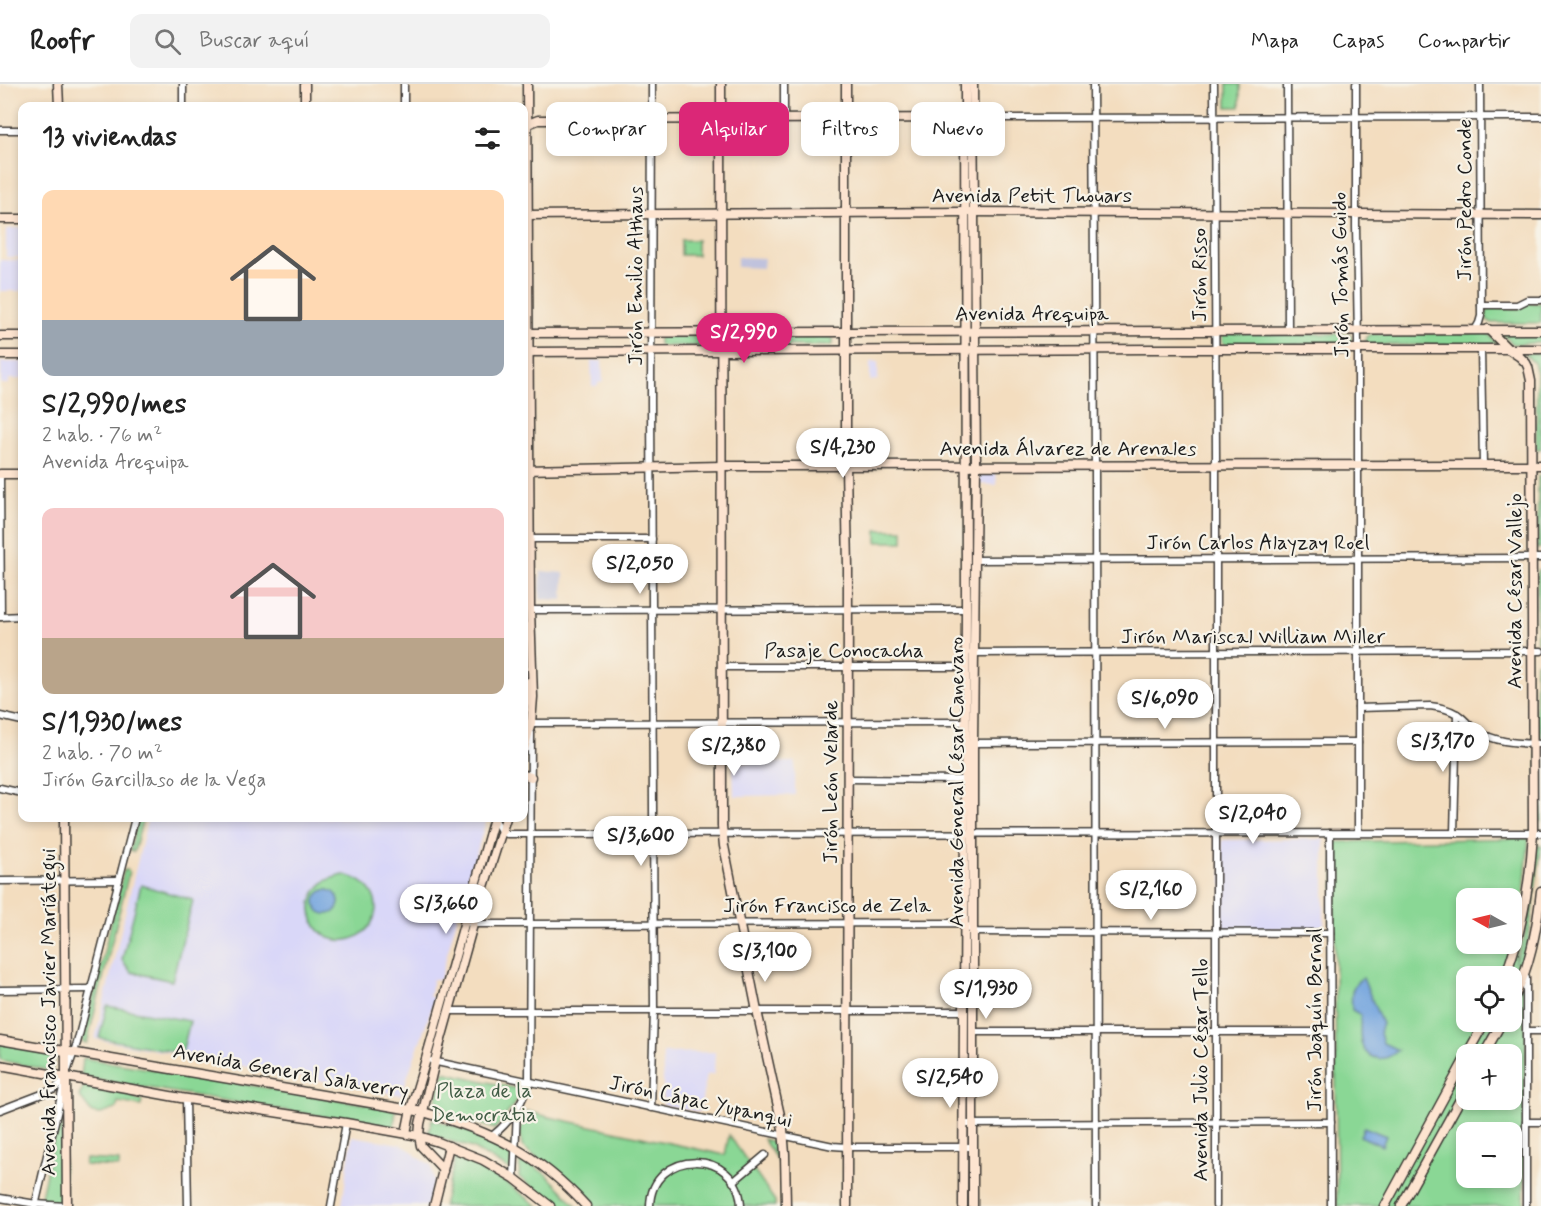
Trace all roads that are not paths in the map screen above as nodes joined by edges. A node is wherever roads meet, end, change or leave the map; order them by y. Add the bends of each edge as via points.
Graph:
1 (58, 84) edge
2 (183, 84) edge
3 (305, 84) edge
4 (404, 84) edge
5 (527, 84) edge
6 (652, 84) edge
7 (721, 84) edge
8 (784, 84) edge
9 (846, 84) edge
10 (965, 84) edge
11 (973, 84) edge
12 (1094, 84) edge
13 (1214, 84) edge
14 (1287, 84) edge
15 (1356, 84) edge
16 (1480, 84) edge
17 (59, 102) edge
18 (183, 102) edge
19 (305, 102) edge
20 (404, 102) edge
21 (527, 102) edge
22 (652, 102) edge
23 (721, 102) edge
24 (784, 102) edge
25 (846, 102) edge
26 (967, 102) edge
27 (971, 102) edge
28 (1287, 117) junction
29 (1355, 117) junction
30 (1480, 117) junction
31 (1541, 117) edge
32 (1005, 118) edge
33 (1094, 118) junction
34 (1215, 118) junction
35 (546, 120) edge
36 (528, 123) edge
37 (0, 130) edge
38 (18, 130) edge
39 (652, 156) edge
40 (721, 156) edge
41 (846, 156) edge
42 (969, 156) edge
43 (969, 212) junction
44 (846, 213) junction
45 (1287, 213) junction
46 (1356, 213) junction
47 (651, 214) junction
48 (722, 214) junction
49 (1094, 214) junction
50 (1215, 214) junction
51 (1480, 214) junction
52 (528, 215) edge
53 (1541, 215) edge
54 (0, 219) edge
55 (18, 219) edge
56 (1541, 300) edge
57 (1481, 304) junction
58 (1481, 316) junction
59 (1488, 329) junction
60 (1095, 330) junction
61 (1215, 330) junction
62 (1288, 330) junction
63 (1474, 330) junction
64 (1541, 330) edge
65 (722, 331) junction
66 (846, 331) junction
67 (970, 331) junction
68 (1358, 331) junction
69 (651, 332) junction
70 (528, 333) edge
71 (0, 336) edge
72 (18, 336) edge
73 (1358, 348) junction
74 (1095, 349) junction
75 (1215, 349) junction
76 (1481, 349) junction
77 (1508, 349) junction
78 (1541, 349) edge
79 (846, 350) junction
80 (970, 350) junction
81 (651, 351) junction
82 (722, 351) junction
83 (528, 352) edge
84 (0, 355) edge
85 (18, 355) edge
86 (1095, 465) junction
87 (1216, 465) junction
88 (1358, 465) junction
89 (1536, 465) edge
90 (722, 466) junction
91 (846, 466) junction
92 (965, 466) junction
93 (976, 466) junction
94 (1483, 466) junction
95 (652, 467) junction
96 (528, 470) edge
97 (0, 474) edge
98 (18, 474) edge
99 (528, 516) edge
100 (529, 539) junction
101 (652, 539) junction
102 (1358, 558) junction
103 (1537, 558) edge
104 (1095, 559) junction
105 (1216, 559) junction
106 (975, 560) junction
107 (722, 609) junction
108 (848, 609) junction
109 (966, 609) junction
110 (530, 610) junction
111 (652, 610) junction
112 (18, 616) edge
113 (1, 617) edge
114 (1536, 651) edge
115 (1216, 652) junction
116 (1358, 652) junction
117 (970, 653) junction
118 (1095, 653) junction
119 (532, 666) junction
120 (721, 667) junction
121 (848, 667) junction
122 (966, 667) junction
123 (528, 688) edge
124 (1358, 708) junction
125 (1457, 714) junction
126 (0, 716) edge
127 (528, 717) edge
128 (18, 720) edge
129 (965, 722) junction
130 (528, 723) edge
131 (652, 723) junction
132 (721, 723) junction
133 (848, 723) junction
134 (1095, 742) junction
135 (1216, 742) junction
136 (1358, 742) junction
137 (973, 743) junction
138 (1537, 744) edge
139 (848, 779) junction
140 (965, 780) junction
141 (0, 788) edge
142 (18, 792) edge
143 (528, 795) edge
144 (64, 822) edge
145 (134, 822) edge
146 (493, 822) edge
147 (496, 822) edge
148 (504, 822) edge
149 (501, 831) junction
150 (969, 833) junction
151 (1095, 833) junction
152 (1216, 833) junction
153 (1330, 833) junction
154 (1358, 833) junction
155 (1454, 833) junction
156 (1537, 833) edge
157 (530, 834) junction
158 (653, 834) junction
159 (723, 834) junction
160 (848, 834) junction
161 (120, 880) junction
162 (0, 881) edge
163 (65, 881) junction
164 (1541, 891) edge
165 (653, 923) junction
166 (740, 923) junction
167 (847, 923) junction
168 (964, 923) junction
169 (463, 924) junction
170 (474, 924) junction
171 (530, 924) junction
172 (973, 932) junction
173 (1538, 932) edge
174 (1095, 933) junction
175 (1216, 933) junction
176 (1330, 933) junction
177 (1509, 966) edge
178 (1524, 972) junction
179 (1522, 977) edge
180 (91, 988) junction
181 (66, 989) junction
182 (0, 990) edge
183 (449, 1011) junction
184 (529, 1011) junction
185 (654, 1011) junction
186 (757, 1011) junction
187 (847, 1011) junction
188 (963, 1011) junction
189 (1527, 1031) junction
190 (1541, 1031) edge
191 (973, 1032) junction
192 (1096, 1032) junction
193 (1216, 1032) junction
194 (1330, 1032) junction
195 (0, 1040) edge
196 (70, 1052) junction
197 (430, 1060) junction
198 (0, 1065) edge
199 (1456, 1076) edge
200 (66, 1077) junction
201 (1454, 1080) junction
202 (529, 1081) junction
203 (1456, 1084) edge
204 (186, 1099) junction
205 (1443, 1099) junction
206 (1456, 1107) joint
207 (651, 1108) junction
208 (411, 1109) junction
209 (517, 1109) junction
210 (0, 1110) edge
211 (423, 1112) junction
212 (1216, 1122) junction
213 (1330, 1122) junction
214 (1526, 1122) junction
215 (1541, 1122) edge
216 (346, 1123) junction
217 (973, 1123) junction
218 (1096, 1123) junction
219 (963, 1124) junction
220 (406, 1133) junction
221 (420, 1136) junction
222 (492, 1136) junction
223 (784, 1136) junction
224 (449, 1146) junction
225 (847, 1147) junction
226 (968, 1147) junction
227 (516, 1148) junction
228 (765, 1155) dead end
229 (443, 1171) junction
230 (514, 1178) junction
231 (733, 1182) junction
232 (0, 1198) edge
233 (35, 1205) edge
234 (66, 1206) edge
235 (188, 1206) edge
236 (331, 1206) edge
237 (434, 1206) edge
238 (550, 1206) edge
239 (586, 1206) edge
240 (650, 1206) edge
241 (741, 1206) edge
242 (786, 1206) edge
243 (847, 1206) edge
244 (963, 1206) edge
245 (973, 1206) edge
246 (1096, 1206) edge
247 (1216, 1206) edge
248 (1331, 1206) edge
249 (1385, 1206) edge
250 (1401, 1206) edge
251 (1526, 1206) edge

1 - 17 main road
2 - 18 street
3 - 19 main road
4 - 20 street
5 - 21 main road
6 - 22 street, Jirón Emilio Althaus
7 - 23 main road
8 - 24 street
9 - 25 main road, Jirón León Velarde
10 - 26 main road
11 - 27 main road
12 - 33 street
13 - 34 street, Jirón Risso
14 - 28 street
15 - 29 street, Jirón Tomás Guido
16 - 30 street, Jirón Pedro Conde
28 - 29 street
28 - 34 street
28 - 45 street
29 - 30 street
29 - 46 street, Jirón Tomás Guido
30 - 31 street
30 - 51 street, Jirón Pedro Conde
32 - 33 street
33 - 34 street
33 - 49 street
34 - 50 street, Jirón Risso
35 - 36 main road
37 - 38 street
39 - 47 street, Jirón Emilio Althaus
40 - 48 main road
41 - 44 main road, Jirón León Velarde
42 - 43 main road
43 - 44 main road, Avenida Petit Thouars
43 - 49 main road, Avenida Petit Thouars
43 - 67 main road
44 - 48 main road, Avenida Petit Thouars
44 - 66 main road, Jirón León Velarde
45 - 46 main road, Avenida Petit Thouars
45 - 50 main road, Avenida Petit Thouars
45 - 62 street
46 - 51 main road, Avenida Petit Thouars
46 - 68 street, Jirón Tomás Guido
47 - 48 main road, Avenida Petit Thouars
47 - 52 main road, Avenida Petit Thouars
47 - 69 street, Jirón Emilio Althaus
48 - 65 main road
49 - 50 main road, Avenida Petit Thouars
49 - 60 street
50 - 61 street, Jirón Risso
51 - 53 main road, Avenida Petit Thouars
51 - 57 street, Jirón Pedro Conde
54 - 55 main road
56 - 57 street via 1516,305
57 - 58 street, Jirón Pedro Conde
58 - 59 street, Jirón Pedro Conde
58 - 63 street, Jirón Pedro Conde
59 - 63 main road, Avenida Arequipa
59 - 64 main road, Avenida Arequipa
59 - 77 main road, Avenida César Vallejo
60 - 61 main road, Avenida Arequipa
60 - 67 main road, Avenida Arequipa
60 - 74 street
61 - 62 main road, Avenida Arequipa
61 - 75 street, Jirón Risso
62 - 68 main road, Avenida Arequipa
63 - 68 main road, Avenida Arequipa
65 - 66 main road, Avenida Arequipa
65 - 69 main road, Avenida Arequipa
65 - 82 main road
66 - 67 main road, Avenida Arequipa
66 - 79 main road, Jirón León Velarde
67 - 80 main road
68 - 73 street, Jirón Tomás Guido
69 - 70 main road, Avenida Arequipa
69 - 81 street, Jirón Emilio Althaus
71 - 72 main road
73 - 75 main road, Avenida Arequipa
73 - 76 main road, Avenida Arequipa
73 - 88 street, Jirón Tomás Guido
74 - 75 main road, Avenida Arequipa
74 - 80 main road, Avenida Arequipa
74 - 86 street
75 - 87 street, Jirón Risso
76 - 77 main road, Avenida Arequipa
76 - 94 street
77 - 78 main road, Avenida Arequipa
77 - 89 main road, Avenida César Vallejo via 1526,363 1530,372
79 - 80 main road, Avenida Arequipa
79 - 82 main road, Avenida Arequipa
79 - 91 main road, Jirón León Velarde
80 - 92 main road, Avenida General César Canevaro
80 - 93 main road, Avenida General César Canevaro
81 - 82 main road, Avenida Arequipa
81 - 83 main road, Avenida Arequipa
81 - 95 street, Jirón Emilio Althaus
82 - 90 main road
84 - 85 main road
86 - 87 main road, Avenida Álvarez de Arenales
86 - 93 main road, Avenida Álvarez de Arenales
86 - 104 street
87 - 88 main road, Avenida Álvarez de Arenales
87 - 105 street, Avenida Julio César Tello
88 - 94 main road, Avenida Álvarez de Arenales
88 - 102 street
89 - 94 main road, Avenida Álvarez de Arenales
89 - 103 main road, Avenida César Vallejo
90 - 91 main road, Avenida Álvarez de Arenales
90 - 95 main road, Avenida Álvarez de Arenales
90 - 107 main road
91 - 92 main road, Avenida Álvarez de Arenales
91 - 108 main road, Jirón León Velarde
92 - 93 main road, Avenida Álvarez de Arenales
92 - 109 main road, Avenida General César Canevaro
93 - 106 main road, Avenida General César Canevaro
95 - 96 main road, Avenida Álvarez de Arenales
95 - 101 street, Jirón Emilio Althaus
97 - 98 main road
97 - 113 street
99 - 100 main road
100 - 101 street
100 - 110 main road
101 - 111 street, Jirón Emilio Althaus
102 - 103 street, Jirón Carlos Alayzay Roel
102 - 105 street, Jirón Carlos Alayzay Roel
102 - 116 street
103 - 114 main road, Avenida César Vallejo
104 - 105 street, Jirón Carlos Alayzay Roel
104 - 106 street, Jirón Carlos Alayzay Roel
104 - 118 street
105 - 115 street, Avenida Julio César Tello
106 - 117 main road, Avenida General César Canevaro
107 - 108 street
107 - 111 street
107 - 120 main road
108 - 109 street
108 - 121 main road, Jirón León Velarde
109 - 117 main road, Avenida General César Canevaro
110 - 111 street
110 - 119 main road
111 - 131 street, Jirón Emilio Althaus
112 - 113 street
114 - 116 street, Jirón Mariscal William Miller
114 - 138 main road, Avenida César Vallejo
115 - 116 street, Jirón Mariscal William Miller
115 - 118 street, Jirón Mariscal William Miller
115 - 135 street, Avenida Julio César Tello
116 - 124 street
117 - 118 street, Jirón Mariscal William Miller
117 - 122 main road, Avenida General César Canevaro
117 - 137 main road, Avenida General César Canevaro
118 - 134 street
119 - 123 main road
119 - 127 main road via 534,683
120 - 121 street, Pasaje Conocacha
120 - 132 main road
121 - 122 street, Pasaje Conocacha
121 - 133 main road, Jirón León Velarde
122 - 129 main road, Avenida General César Canevaro
124 - 125 street via 1430,706
124 - 136 street
125 - 138 street via 1491,738
125 - 155 street
126 - 128 street
129 - 133 street
129 - 140 main road, Avenida General César Canevaro
130 - 131 street
131 - 132 street
131 - 158 street, Jirón Emilio Althaus
132 - 133 street
132 - 159 main road
133 - 139 main road, Jirón León Velarde
134 - 135 street
134 - 137 street
134 - 151 street
135 - 136 street
135 - 152 street, Avenida Julio César Tello
136 - 154 street
137 - 150 main road, Avenida General César Canevaro
138 - 156 main road, Avenida César Vallejo
139 - 140 street
139 - 160 main road, Jirón León Velarde
140 - 150 main road, Avenida General César Canevaro
141 - 142 street
143 - 157 street
144 - 163 main road, Avenida Francisco Javier Mariátegui
145 - 161 street
146 - 169 main road
147 - 149 street
148 - 149 main road
149 - 157 street
149 - 170 main road
150 - 151 street
150 - 160 street
150 - 168 main road, Avenida General César Canevaro
150 - 172 main road, Avenida General César Canevaro
151 - 152 street
151 - 174 street
152 - 153 street
152 - 175 street, Avenida Julio César Tello
153 - 154 street
153 - 176 street, Jirón Joaquín Bernal
154 - 155 street
155 - 156 street
156 - 177 main road, Avenida César Vallejo via 1523,916
157 - 158 street
157 - 171 street
158 - 159 street
158 - 165 street, Jirón Emilio Althaus
159 - 160 street
159 - 166 main road
160 - 167 main road, Jirón León Velarde
161 - 163 street
161 - 180 street
162 - 163 street
163 - 181 main road, Avenida Francisco Javier Mariátegui
164 - 173 main road
165 - 166 street, Jirón Francisco de Zela
165 - 171 street, Jirón Francisco de Zela
165 - 185 street, Jirón Emilio Althaus
166 - 167 street, Jirón Francisco de Zela
166 - 186 main road
167 - 168 street, Jirón Francisco de Zela
167 - 187 main road, Jirón León Velarde
168 - 172 street
168 - 188 main road, Avenida General César Canevaro
169 - 170 street, Jirón Francisco de Zela
169 - 197 main road
170 - 171 street, Jirón Francisco de Zela
170 - 183 main road
171 - 184 street
172 - 174 street
172 - 191 main road, Avenida General César Canevaro
173 - 178 main road
174 - 175 street
174 - 192 street
175 - 176 street
175 - 193 street, Avenida Julio César Tello
176 - 194 street, Jirón Joaquín Bernal
178 - 179 main road
178 - 189 street
180 - 181 street
180 - 196 street
181 - 182 street
181 - 196 main road, Avenida Francisco Javier Mariátegui
183 - 184 street
183 - 197 main road
184 - 185 street
184 - 202 street
185 - 186 street
185 - 207 street, Jirón Emilio Althaus
186 - 187 street
186 - 223 main road
187 - 188 street
187 - 225 main road, Jirón León Velarde
188 - 219 main road, Avenida General César Canevaro
189 - 190 street
189 - 214 street
191 - 192 street
191 - 217 main road, Avenida General César Canevaro
192 - 193 street
192 - 218 street
193 - 194 street
193 - 212 street, Avenida Julio César Tello
194 - 213 street, Jirón Joaquín Bernal
195 - 196 main road, Avenida General Salaverry
196 - 200 main road, Avenida Francisco Javier Mariátegui
196 - 208 main road, Avenida General Salaverry
197 - 202 street, Jirón Cápac Yupanqui
197 - 208 main road
197 - 211 main road
198 - 200 main road, Avenida General Salaverry
199 - 201 main road
200 - 204 main road, Avenida General Salaverry
200 - 210 street via 55,1089
200 - 233 street
200 - 234 main road, Avenida Francisco Javier Mariátegui
201 - 203 main road
201 - 205 main road
202 - 207 street, Jirón Cápac Yupanqui
202 - 209 street
204 - 216 main road, Avenida General Salaverry
204 - 235 street
205 - 206 main road via 1452,1099
205 - 249 main road
206 - 250 main road
207 - 223 street, Jirón Cápac Yupanqui
208 - 211 main road, Avenida General Salaverry
208 - 220 main road
209 - 222 street
209 - 227 street
211 - 221 main road
211 - 222 main road, Avenida General Salaverry
212 - 213 street
212 - 218 street
212 - 247 street, Avenida Julio César Tello
213 - 248 street, Jirón Joaquín Bernal
214 - 215 street
214 - 251 street
216 - 220 main road, Avenida General Salaverry
216 - 236 street
217 - 218 street
217 - 219 street
217 - 226 main road, Avenida General César Canevaro
218 - 246 street
219 - 226 main road, Avenida General César Canevaro
220 - 221 main road, Avenida General Salaverry
221 - 224 main road, Avenida General Salaverry
221 - 229 main road via 421,1146
222 - 227 main road, Avenida General Salaverry
223 - 225 street, Jirón Cápac Yupanqui
223 - 242 main road
224 - 229 main road
224 - 230 main road, Avenida General Salaverry
225 - 226 street, Jirón Cápac Yupanqui
225 - 243 main road, Jirón León Velarde
226 - 244 main road, Avenida General César Canevaro
226 - 245 main road, Avenida General César Canevaro
227 - 230 street
227 - 239 main road, Avenida General Salaverry
228 - 231 street
229 - 237 main road
230 - 238 main road, Avenida General Salaverry
231 - 240 street via 713,1165 686,1162 662,1175 654,1186
231 - 241 street
232 - 233 street
233 - 234 street

